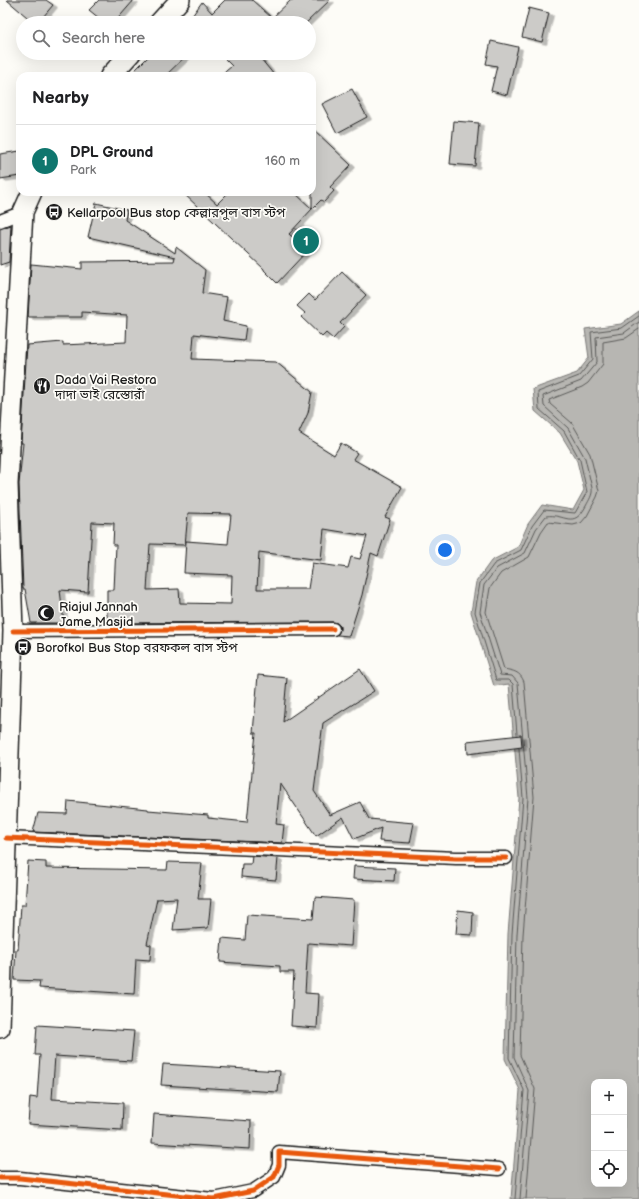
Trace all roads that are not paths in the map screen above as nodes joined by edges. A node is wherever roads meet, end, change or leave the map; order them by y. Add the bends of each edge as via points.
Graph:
1 (180, 0) edge
2 (165, 16) edge
3 (125, 60) edge
4 (114, 72) edge
5 (30, 196) edge
6 (23, 212) junction
7 (0, 221) edge
8 (333, 629) dead end
9 (13, 631) junction
10 (5, 739) edge
11 (6, 838) junction
12 (506, 858) dead end
13 (0, 1028) edge
14 (499, 1169) dead end
15 (0, 1178) edge
16 (214, 1199) edge

1 - 2 main road
3 - 4 main road
5 - 6 main road
6 - 7 street
6 - 9 main road via 8,484
8 - 9 street
9 - 10 main road
10 - 11 main road
11 - 12 street
11 - 13 main road
14 - 16 street via 280,1152 274,1177 253,1191
15 - 16 street

